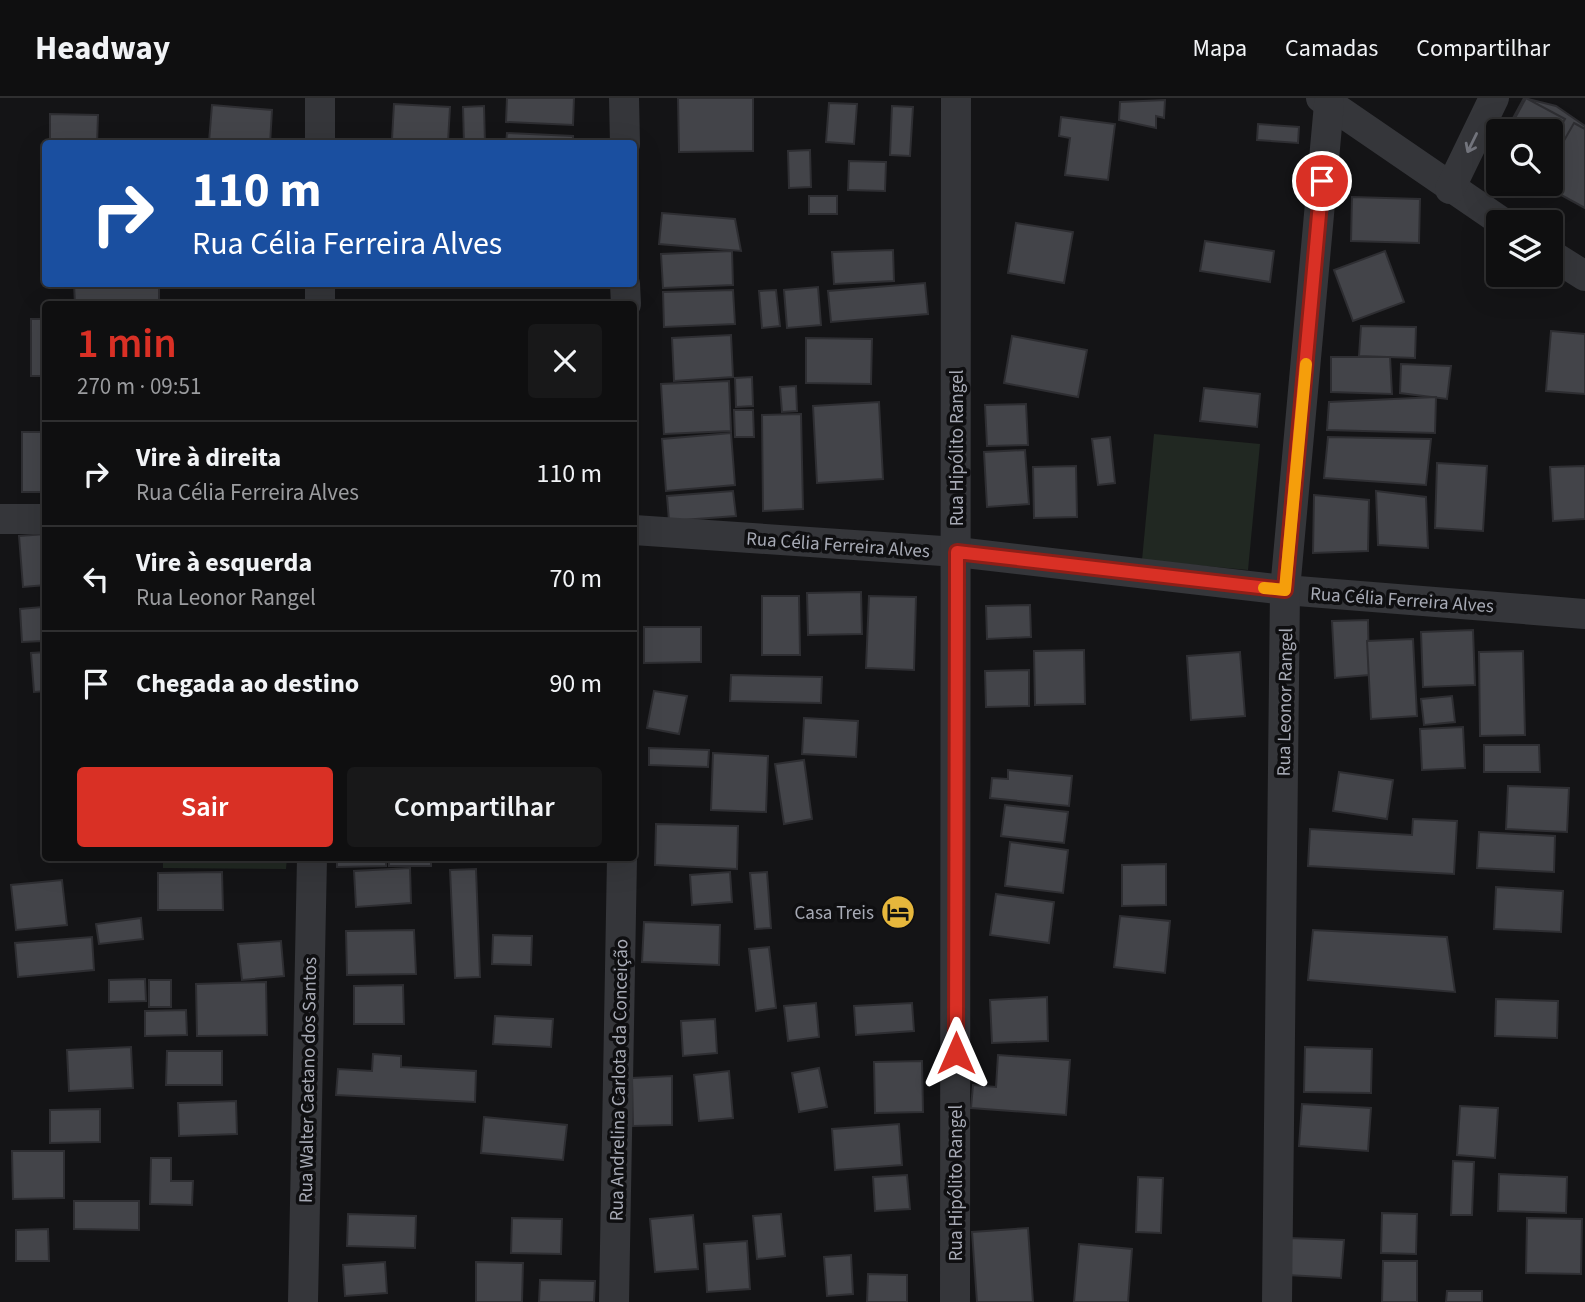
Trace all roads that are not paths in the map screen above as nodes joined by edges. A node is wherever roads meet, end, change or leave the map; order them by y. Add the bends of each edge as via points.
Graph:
1 (320, 98) edge
2 (625, 98) edge
3 (956, 98) edge
4 (1494, 98) edge
5 (1325, 101) edge
6 (320, 140) edge
7 (625, 140) edge
8 (1450, 188) junction
9 (1486, 212) edge
10 (1563, 262) edge
11 (1585, 276) edge
12 (0, 519) edge
13 (42, 519) edge
14 (637, 530) edge
15 (957, 552) junction
16 (1285, 590) junction
17 (1585, 614) edge
18 (312, 861) edge
19 (622, 861) edge
20 (303, 1302) edge
21 (614, 1302) edge
22 (955, 1302) edge
23 (1277, 1302) edge

1 - 6 street
2 - 7 street
3 - 15 street, Rua Hipólito Rangel
4 -> 8 street
5 - 8 street
5 - 16 street, Rua Leonor Rangel
8 - 9 street
10 - 11 street
12 - 13 street
14 - 15 street, Rua Célia Ferreira Alves
15 - 16 street, Rua Célia Ferreira Alves
15 - 22 street, Rua Hipólito Rangel
16 - 17 street, Rua Célia Ferreira Alves
16 - 23 street, Rua Leonor Rangel
18 - 20 street, Rua Walter Caetano dos Santos
19 - 21 street, Rua Andrelina Carlota da Conceição

